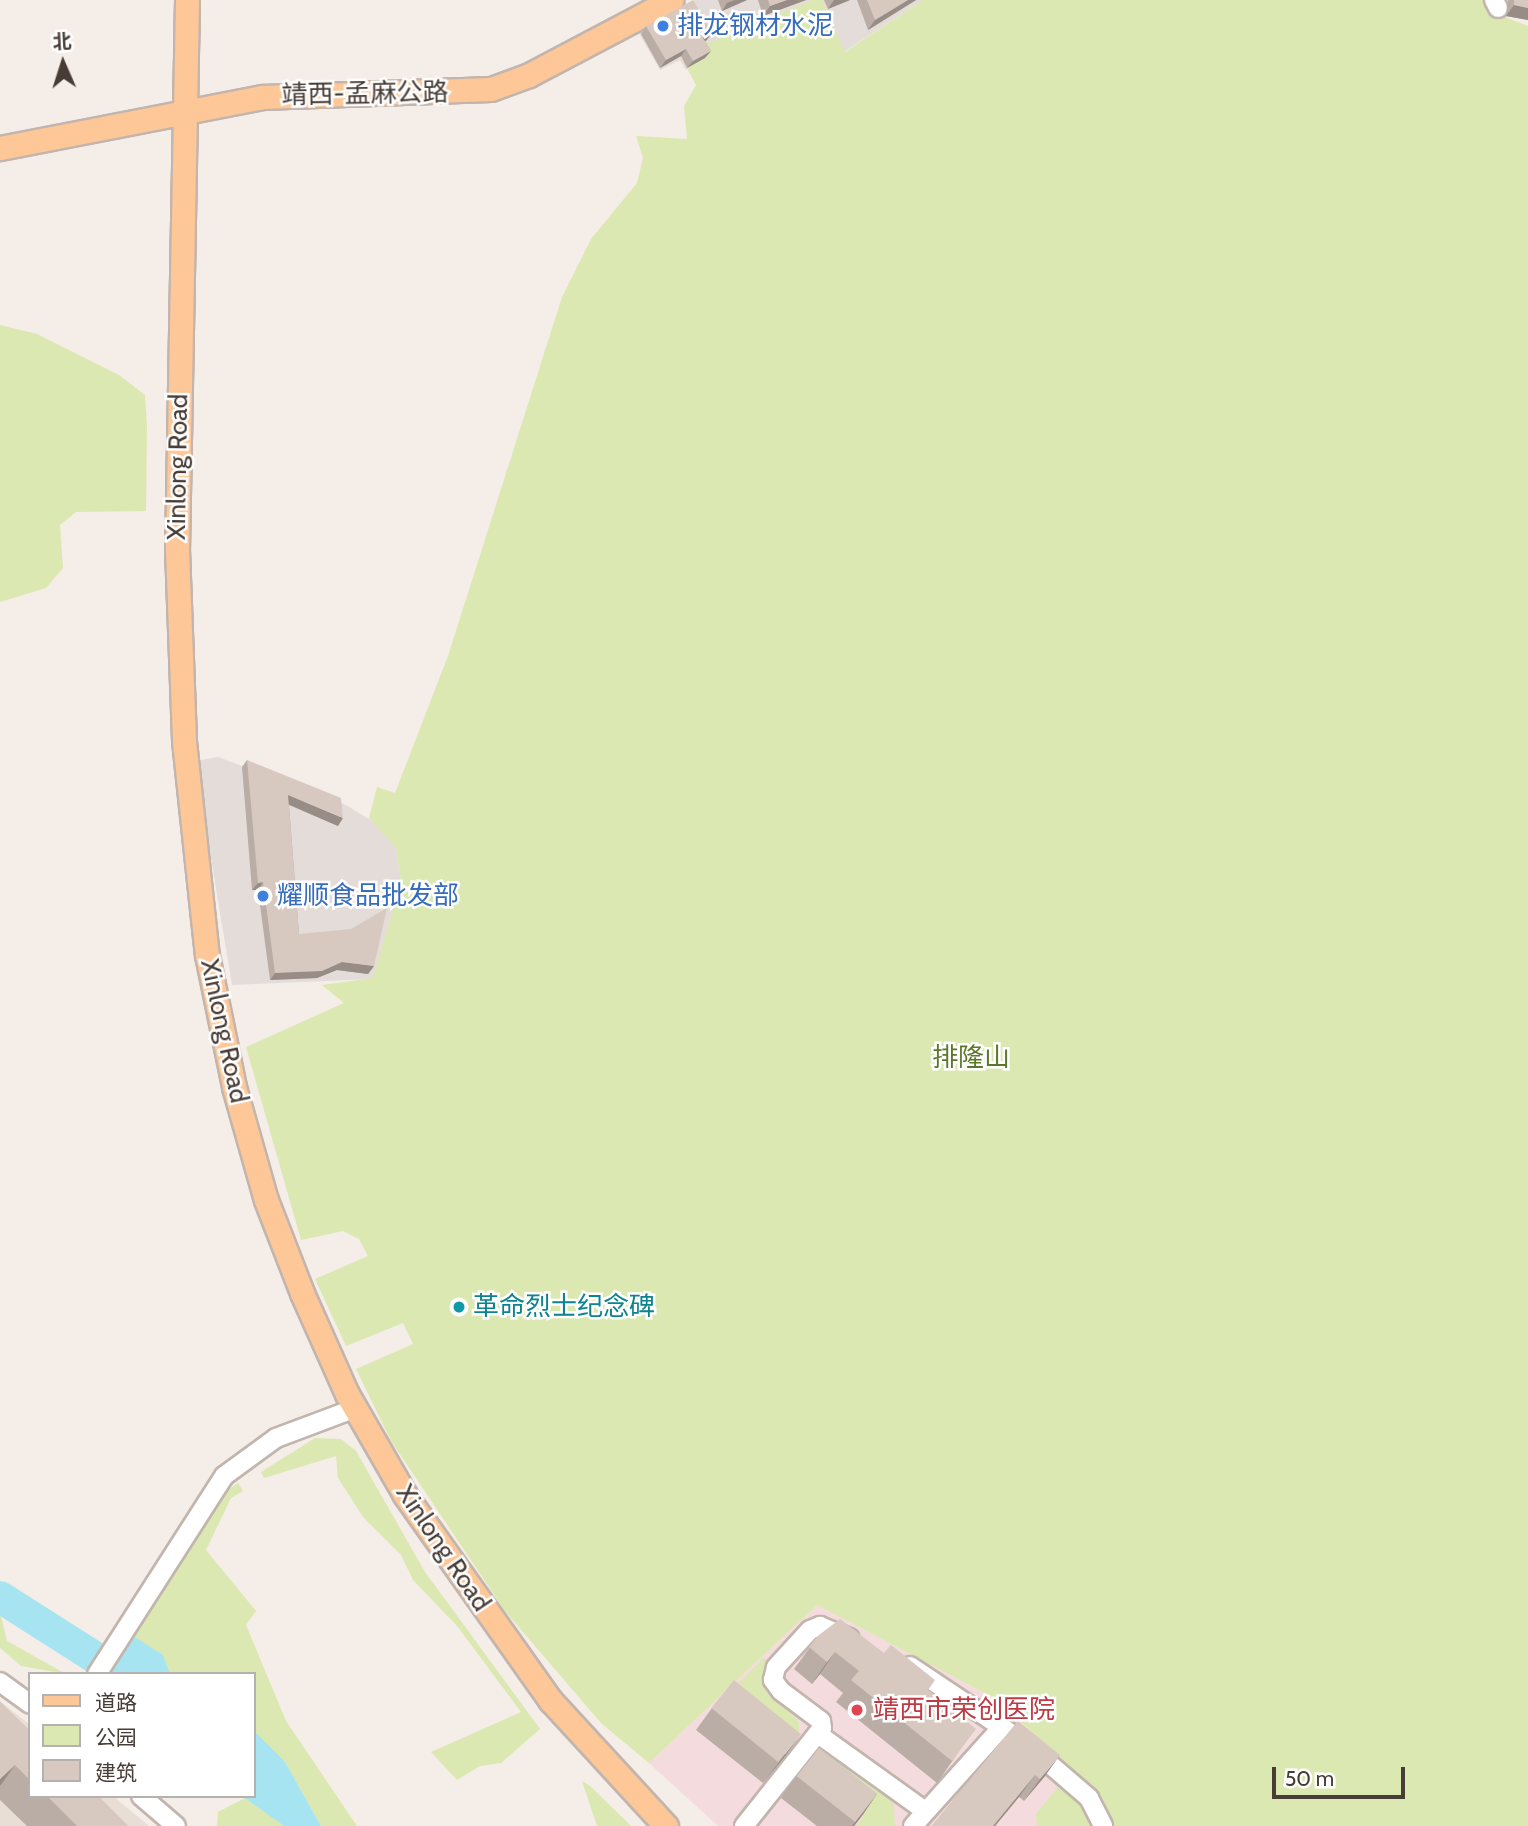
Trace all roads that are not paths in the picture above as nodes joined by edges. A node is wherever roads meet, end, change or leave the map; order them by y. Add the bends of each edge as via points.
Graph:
1 (187, 0) edge
2 (671, 0) edge
3 (187, 110) junction
4 (0, 148) edge
5 (353, 1409) junction
6 (865, 1645) edge
7 (889, 1656) edge
8 (98, 1672) edge
9 (0, 1682) edge
10 (28, 1703) edge
11 (1000, 1729) junction
12 (818, 1734) junction
13 (143, 1798) edge
14 (925, 1811) junction
15 (176, 1826) edge
16 (653, 1826) edge
17 (666, 1826) edge
18 (744, 1826) edge
19 (913, 1826) edge
20 (1103, 1826) edge

1 - 3 main road, Xinlong Road
2 - 3 main road, 靖西-孟麻公路 via 491,89 418,94 337,90
3 - 4 main road, 靖西-孟麻公路
3 - 5 main road, Xinlong Road via 178,147 171,498 183,824 206,996 226,1089 277,1251
5 - 8 street via 276,1438 233,1468 187,1528
5 - 16 main road, Xinlong Road via 419,1534 534,1695
5 - 17 main road, Xinlong Road via 426,1530 510,1647 559,1710
6 - 12 street via 820,1626 776,1667 773,1680 821,1721
7 - 11 street via 960,1695
9 - 10 street
11 - 14 street
11 - 20 street via 1089,1798
12 - 14 street
12 - 18 street
13 - 15 street
14 - 19 street

